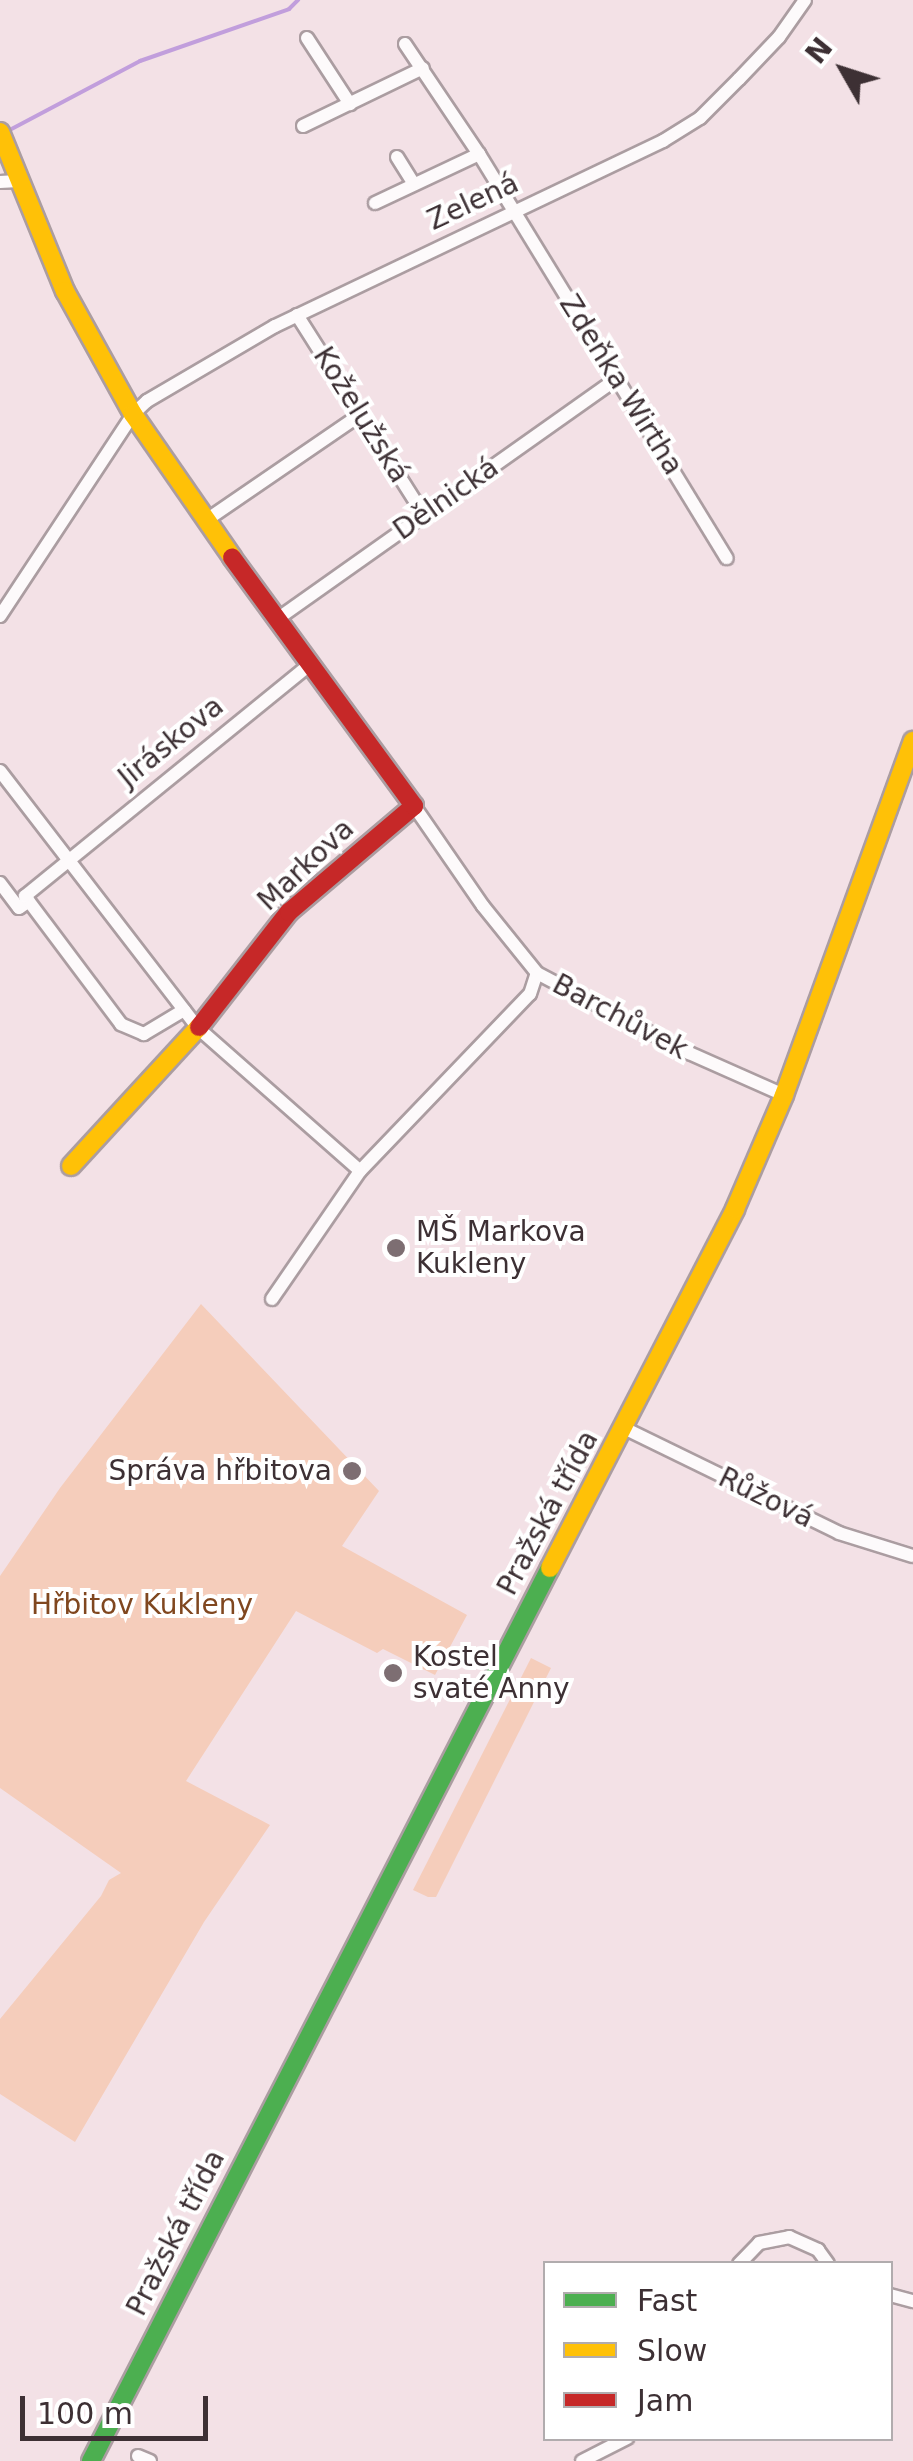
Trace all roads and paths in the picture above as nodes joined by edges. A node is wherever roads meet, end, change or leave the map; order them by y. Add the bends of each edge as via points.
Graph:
1 (805, 0) edge
2 (308, 38) dead end
3 (405, 44) dead end
4 (422, 68) junction
5 (350, 104) junction
6 (303, 126) dead end
7 (2, 137) edge
8 (479, 154) junction
9 (397, 157) dead end
10 (9, 181) edge
11 (414, 184) junction
12 (375, 203) dead end
13 (514, 212) junction
14 (298, 316) junction
15 (617, 378) junction
16 (132, 414) junction
17 (360, 415) junction
18 (424, 515) junction
19 (208, 519) junction
20 (727, 558) dead end
21 (0, 616) edge
22 (276, 620) junction
23 (308, 666) junction
24 (913, 740) edge
25 (0, 771) edge
26 (410, 802) junction
27 (68, 860) junction
28 (0, 883) edge
29 (29, 901) junction
30 (538, 973) junction
31 (184, 1010) junction
32 (198, 1028) junction
33 (784, 1095) junction
34 (71, 1166) dead end
35 (360, 1171) junction
36 (272, 1299) dead end
37 (624, 1428) junction
38 (913, 1556) edge
39 (742, 2261) edge
40 (826, 2261) edge
41 (621, 2441) edge
42 (99, 2457) edge
43 (582, 2461) edge

1 - 13 street, Zelená via 779,37 700,118
2 - 5 street
3 - 4 street, Zdeňka Wirtha
4 - 5 street
4 - 8 street, Zdeňka Wirtha
5 - 6 street
7 - 10 street
8 - 11 street
8 - 13 street, Zdeňka Wirtha
9 - 11 street
10 - 16 street
11 - 12 street
13 - 14 street, Zelená
13 - 15 street, Zdeňka Wirtha
14 - 16 street, Zelená via 161,391
14 - 17 street, Koželužská
15 - 18 street, Dělnická
15 - 20 street, Zdeňka Wirtha
16 - 19 street
16 - 21 street, Zelená
17 - 18 street, Koželužská
17 - 19 street
18 - 22 street, Dělnická
19 - 22 street
22 - 23 street
23 - 26 street
23 - 27 street, Jiráskova
24 - 33 street, Pražská třída
25 - 27 street
26 - 30 street, Barchůvek
26 - 32 street, Markova via 290,912
27 - 29 street via 25,896
27 - 31 street
28 - 29 street via 19,908
29 - 31 street via 121,1024 144,1034
30 - 33 street, Barchůvek
30 - 35 street via 530,994
31 - 32 street
32 - 34 street, Markova
32 - 35 street
33 - 37 street, Pražská třída via 735,1210
35 - 36 street
37 - 38 street, Růžová via 839,1533
37 - 42 street, Pražská třída
39 - 40 street via 759,2243 789,2237
41 - 43 street

